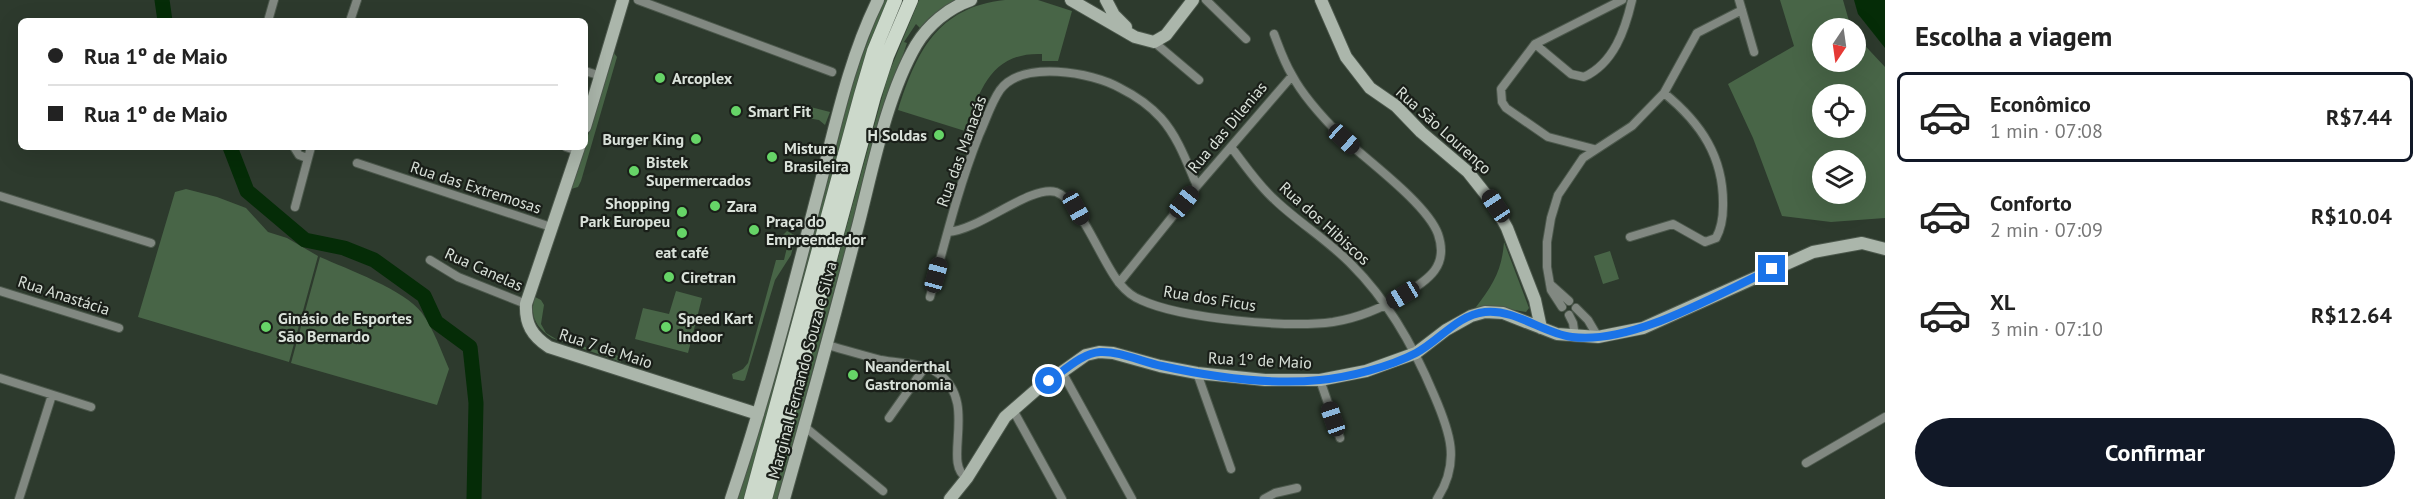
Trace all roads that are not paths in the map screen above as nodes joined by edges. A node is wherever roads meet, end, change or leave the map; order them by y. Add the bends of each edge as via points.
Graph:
1 (274, 0) edge
2 (357, 0) edge
3 (622, 0) edge
4 (638, 0) edge
5 (878, 0) edge
6 (895, 0) edge
7 (910, 0) edge
8 (971, 0) edge
9 (1071, 0) edge
10 (1106, 0) edge
11 (1193, 0) edge
12 (1206, 0) edge
13 (1321, 0) edge
14 (1622, 0) edge
15 (1632, 0) edge
16 (1739, 0) edge
17 (1742, 10) junction
18 (269, 18) edge
19 (351, 18) edge
20 (1274, 34) dead end
21 (1135, 37) junction
22 (1246, 39) dead end
23 (1154, 42) junction
24 (1535, 44) junction
25 (1754, 52) dead end
26 (588, 72) edge
27 (832, 72) dead end
28 (601, 76) junction
29 (1292, 76) junction
30 (1199, 80) dead end
31 (1664, 93) junction
32 (588, 117) edge
33 (1231, 147) junction
34 (1594, 149) junction
35 (296, 150) edge
36 (310, 150) edge
37 (573, 150) edge
38 (307, 158) junction
39 (357, 163) dead end
40 (1197, 186) junction
41 (0, 196) edge
42 (295, 207) dead end
43 (551, 227) junction
44 (948, 232) junction
45 (1630, 237) dead end
46 (152, 243) dead end
47 (1885, 249) edge
48 (430, 260) dead end
49 (1119, 283) junction
50 (0, 291) edge
51 (930, 297) dead end
52 (526, 304) junction
53 (1565, 304) dead end
54 (1387, 305) junction
55 (1576, 308) dead end
56 (1569, 315) dead end
57 (119, 328) dead end
58 (1541, 328) junction
59 (1575, 337) junction
60 (1598, 337) junction
61 (827, 345) junction
62 (1416, 353) junction
63 (925, 367) junction
64 (1062, 372) junction
65 (1197, 373) junction
66 (0, 378) edge
67 (1320, 380) junction
68 (52, 395) junction
69 (91, 407) dead end
70 (1013, 410) junction
71 (758, 414) junction
72 (1885, 417) edge
73 (889, 418) dead end
74 (805, 427) junction
75 (1340, 438) dead end
76 (1806, 463) dead end
77 (1231, 469) dead end
78 (967, 478) junction
79 (1297, 488) dead end
80 (884, 491) dead end
81 (19, 499) edge
82 (731, 499) edge
83 (751, 499) edge
84 (765, 499) edge
85 (784, 499) edge
86 (950, 499) edge
87 (1062, 499) edge
88 (1132, 499) edge
89 (1264, 499) edge
90 (1437, 499) edge

1 - 18 street
2 - 19 street
3 - 28 street
4 - 27 street
5 - 71 street via 847,82
6 - 83 main road via 861,95
7 - 84 main road via 874,96
8 - 61 street, Marginal Fernando Souza e Silva via 932,25 903,71 876,156
9 - 21 street
10 - 21 street
11 - 23 street via 1166,35
12 - 22 street
13 - 58 street, Rua São Lourenço via 1346,57 1370,88 1396,106 1468,172 1496,206 1521,262
14 - 24 street
15 - 24 street via 1623,33 1608,59 1584,77 1571,74
16 - 17 street
17 - 25 street
17 - 31 street via 1697,33
20 - 29 street, Rua dos Ficus
21 - 23 street
23 - 30 street
24 - 34 street via 1501,89 1502,102 1548,137
26 - 28 street
28 - 32 street
29 - 33 street, Rua das Dilenias
29 - 54 street, Rua dos Ficus via 1322,116 1399,186 1437,232 1439,261 1433,275
31 - 34 street via 1632,126
31 - 45 street via 1693,120 1714,153 1723,194 1721,229 1716,238 1705,242 1672,224
33 - 40 street, Rua das Dilenias
33 - 54 street, Rua dos Hibiscos via 1273,199 1322,237
34 - 53 street via 1558,195 1547,242 1550,284
35 - 38 street
36 - 38 street
37 - 43 street, Rua 7 de Maio
38 - 42 street
39 - 43 street, Rua das Extremosas
40 - 44 street, Rua das Manacás via 1176,139 1160,117 1137,99 1119,87 1081,75 1029,73 1012,78 991,106 963,177
40 - 49 street, Rua das Dilenias
41 - 46 street
43 - 52 street, Rua 7 de Maio
44 - 49 street, Rua dos Ficus via 969,228 1044,191 1057,192 1076,208
44 - 51 street, Rua das Manacás
47 - 60 street, Rua 1º de Maio via 1862,243 1813,252 1643,328
48 - 52 street, Rua Canelas via 458,277
49 - 54 street, Rua dos Ficus via 1140,300 1155,305 1254,321 1335,322
50 - 57 street, Rua Anastácia
52 - 71 street, Rua 7 de Maio via 531,332 549,346
54 - 62 street, Rua dos Hibiscos
55 - 60 street
56 - 59 street
58 - 59 street, Rua 1º de Maio
58 - 62 street, Rua 1º de Maio via 1503,313 1485,312 1446,330
59 - 60 street, Rua 1º de Maio
61 - 63 street
61 - 74 street, Marginal Fernando Souza e Silva
62 - 67 street, Rua 1º de Maio via 1366,371
62 - 90 street, Rua dos Hibiscos via 1451,441 1451,464
63 - 73 street
63 - 78 street via 947,381 955,394 960,429 956,465
64 - 65 street, Rua 1º de Maio via 1086,355 1099,352
64 - 70 street, Rua 1º de Maio
64 - 88 street
65 - 67 street, Rua 1º de Maio via 1265,380
65 - 77 street
66 - 68 street
67 - 75 street
68 - 69 street
68 - 81 street
70 - 78 street, Rua 1º de Maio
70 - 87 street
71 - 82 street
72 - 76 street
74 - 80 street
74 - 85 street, Marginal Fernando Souza e Silva
78 - 86 street, Rua 1º de Maio
79 - 89 street

